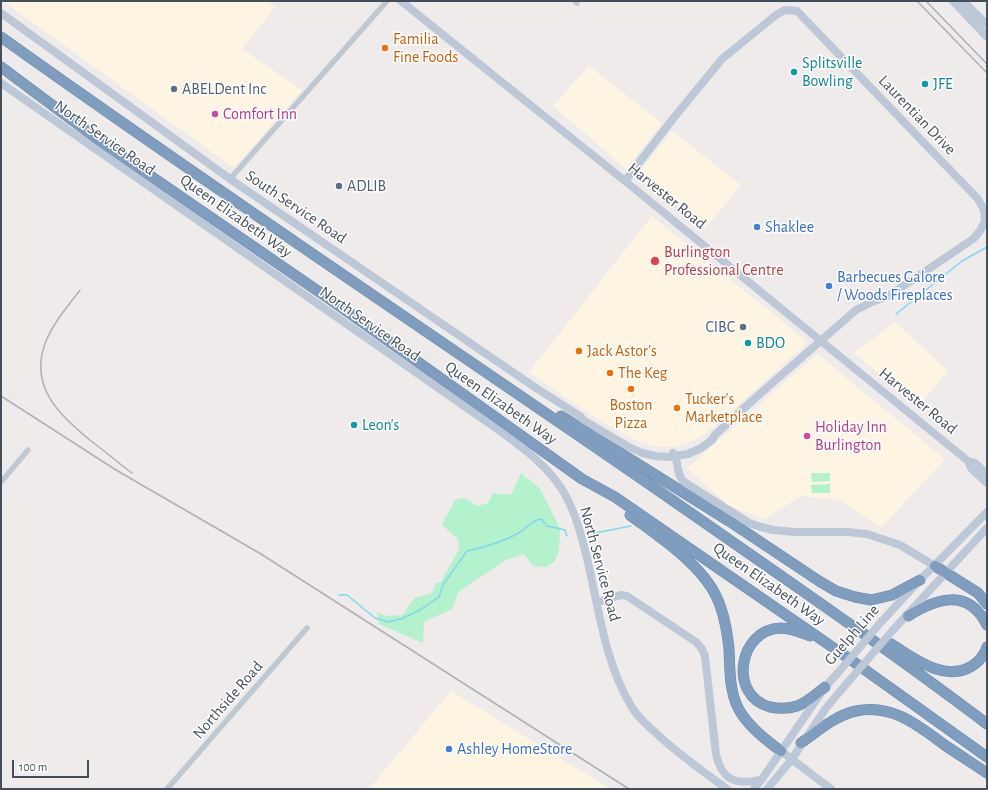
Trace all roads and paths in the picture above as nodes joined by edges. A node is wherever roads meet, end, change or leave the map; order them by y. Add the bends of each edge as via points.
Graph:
1 (387, 1) edge
2 (401, 1) edge
3 (953, 1) edge
4 (964, 1) edge
5 (1, 13) edge
6 (987, 26) edge
7 (1, 37) edge
8 (987, 37) edge
9 (1, 67) edge
10 (1, 83) edge
11 (230, 179) junction
12 (626, 181) junction
13 (820, 340) junction
14 (517, 393) junction
15 (28, 450) dead end
16 (674, 454) junction
17 (968, 462) junction
18 (986, 473) edge
19 (582, 479) junction
20 (1, 482) edge
21 (987, 483) edge
22 (987, 512) edge
23 (987, 528) edge
24 (935, 566) junction
25 (946, 572) junction
26 (920, 580) junction
27 (598, 602) junction
28 (987, 604) edge
29 (908, 616) junction
30 (987, 625) edge
31 (307, 628) dead end
32 (872, 639) junction
33 (987, 647) edge
34 (854, 662) junction
35 (825, 687) junction
36 (987, 724) edge
37 (801, 743) junction
38 (781, 751) junction
39 (987, 757) edge
40 (792, 759) junction
41 (987, 773) edge
42 (762, 779) junction
43 (167, 789) edge
44 (727, 789) edge
45 (754, 789) edge
46 (767, 789) edge
47 (831, 789) edge

1 - 11 street
2 - 12 street, Harvester Road
3 - 8 street
4 - 6 street
5 - 11 street, South Service Road
7 - 14 highway, Queen Elizabeth Way via 137,134
9 - 19 highway, Queen Elizabeth Way via 107,146 331,300
10 - 27 street, North Service Road via 526,451 546,468 563,491 578,524
11 - 16 street, South Service Road via 583,420 634,450 650,455
12 - 13 street, Harvester Road
12 - 13 street, Laurentian Drive via 722,59 776,15 785,10 797,11 978,199 984,210 985,221 973,239 890,295 856,310
13 - 16 street, South Service Road via 712,440 686,455
13 - 17 street, Harvester Road
14 - 26 highway via 537,401 836,591 855,598 871,600 892,595
14 - 32 highway, Queen Elizabeth Way
15 - 20 street
16 - 24 street via 678,473 684,482 749,523 773,530 867,534 900,545
17 - 18 street, Harvester Road via 975,463
17 - 21 street, Harvester Road
19 - 34 highway, Queen Elizabeth Way via 615,497
19 - 38 highway via 664,541 707,580 718,599 724,617 731,683 737,707 752,727
22 - 24 street, Guelph Line
23 - 25 street, Guelph Line
24 - 25 highway
24 - 26 street, Guelph Line
25 - 28 highway via 978,593
25 - 29 street, Guelph Line
26 - 35 street, Guelph Line, bridge
27 - 42 street via 621,595 627,596 702,648 718,762 725,774 736,781
27 - 44 street, North Service Road via 611,660 630,705 650,728
29 - 30 highway via 937,602 959,600 972,606
29 - 37 street, Guelph Line, bridge via 826,708
31 - 43 street, Northside Road
32 - 33 highway via 891,644 928,666 947,672 969,668 984,655
32 - 36 highway, Queen Elizabeth Way
34 - 35 highway via 796,630 781,628 760,635 744,656 742,667 745,683 753,696 766,706 780,709 799,705
34 - 39 highway, Queen Elizabeth Way
35 - 38 street, Guelph Line
37 - 40 street, Guelph Line
37 - 41 highway via 824,726 855,711 888,711 917,724
38 - 40 street
38 - 42 street, Guelph Line
40 - 46 street, Guelph Line
40 - 47 street
42 - 45 street, Guelph Line

